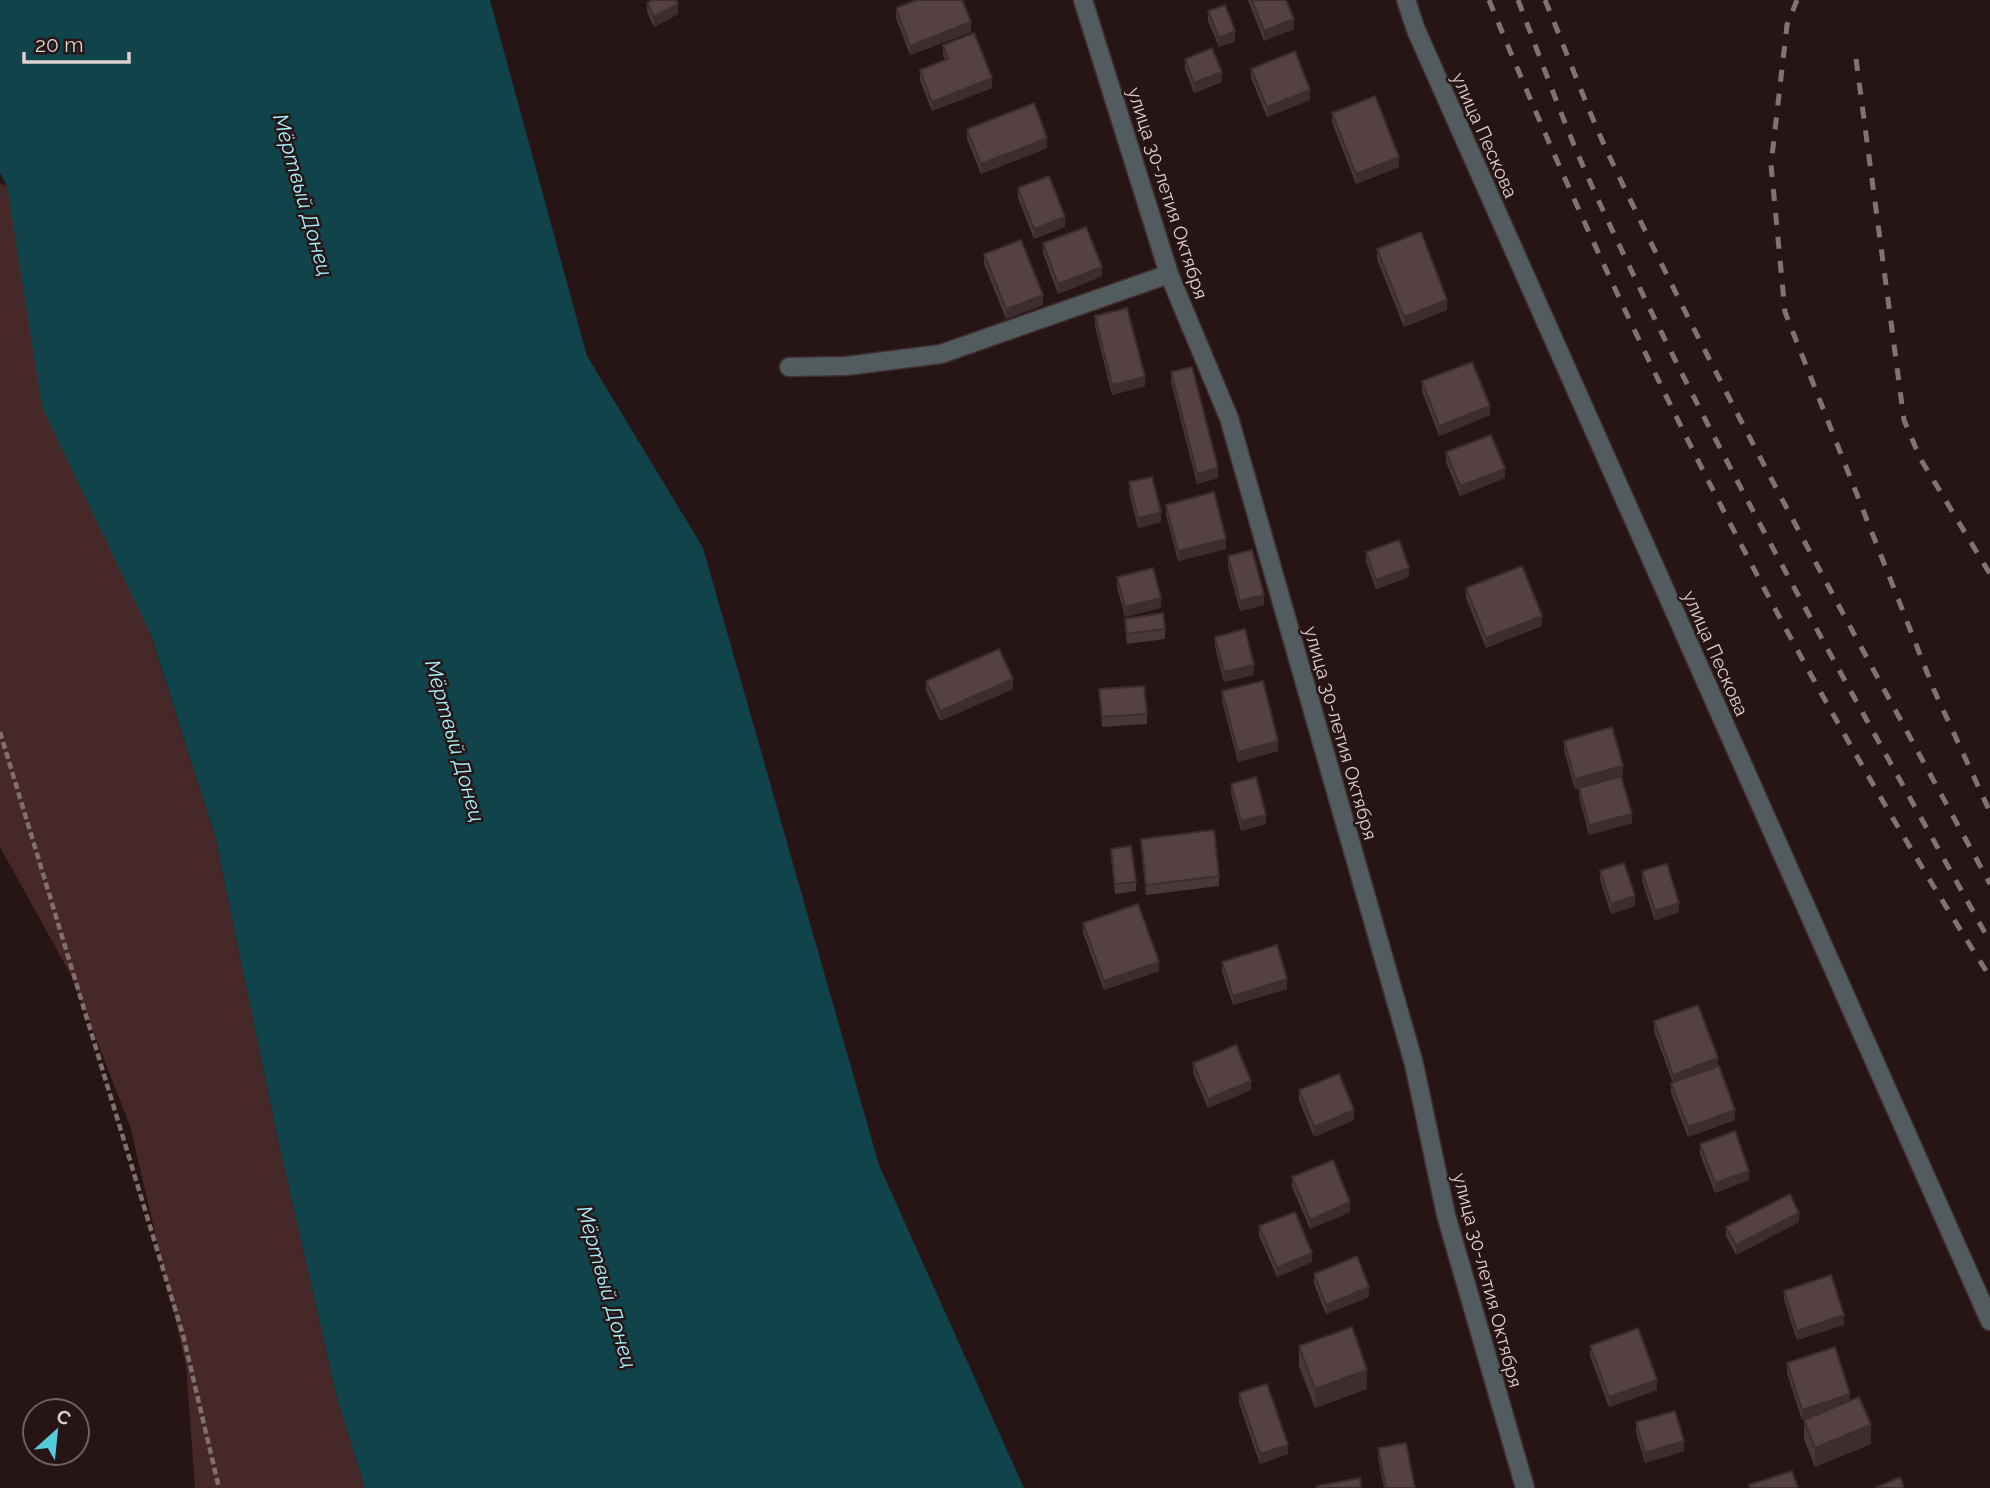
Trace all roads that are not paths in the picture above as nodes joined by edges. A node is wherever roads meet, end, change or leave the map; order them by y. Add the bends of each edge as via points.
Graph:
1 (1083, 0) edge
2 (1406, 0) edge
3 (1169, 274) junction
4 (789, 367) dead end
5 (1990, 1321) edge
6 (1525, 1488) edge

1 - 3 street, улица 30-летия Октября
2 - 5 street, улица Пескова via 1421,43
3 - 4 street via 941,354 846,366
3 - 6 street, улица 30-летия Октября via 1229,418 1414,1064 1446,1215

